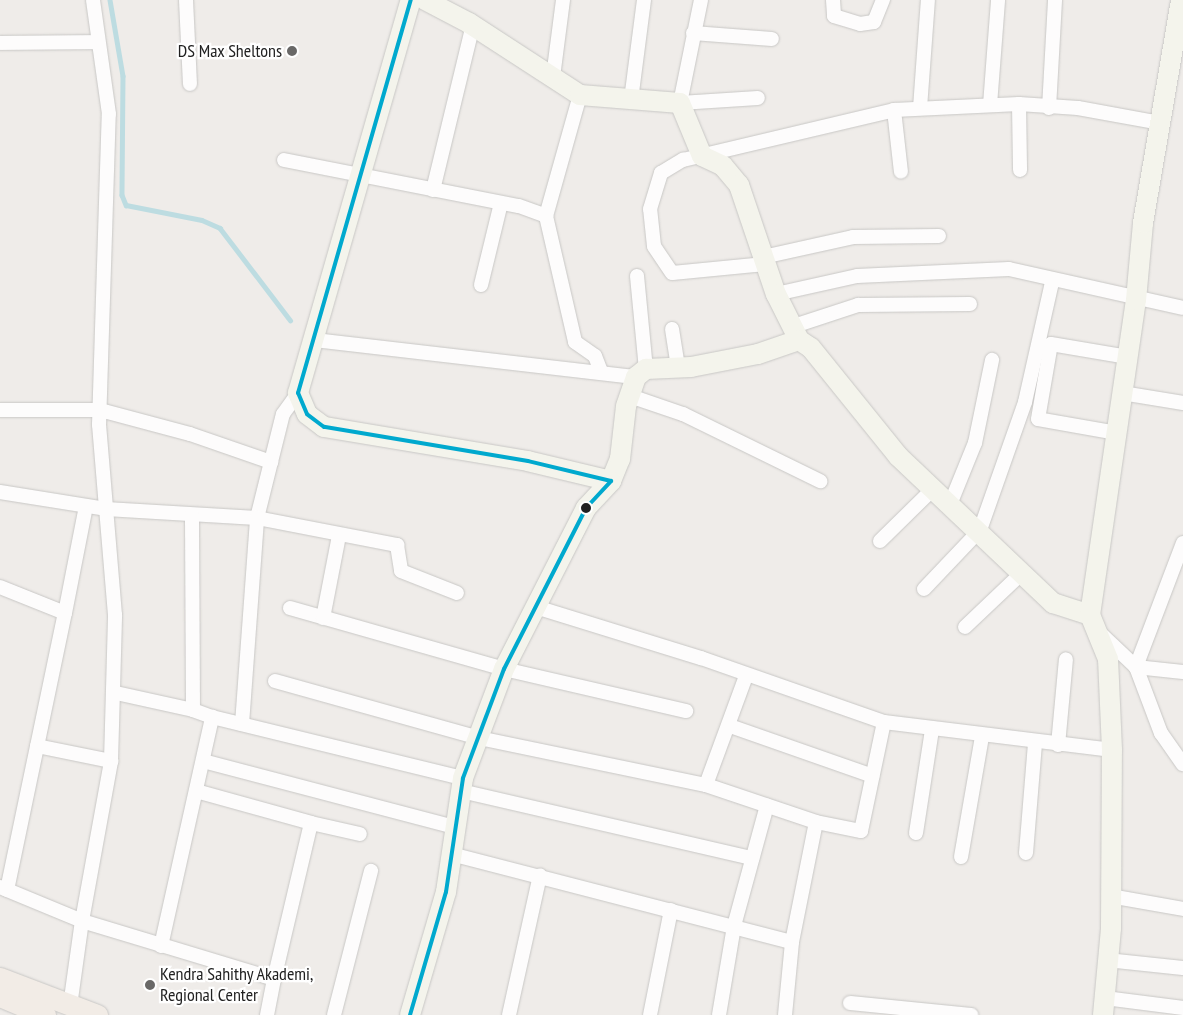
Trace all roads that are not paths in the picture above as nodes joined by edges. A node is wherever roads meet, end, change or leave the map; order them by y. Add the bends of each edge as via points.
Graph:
1 (93, 0) edge
2 (186, 0) edge
3 (411, 0) edge
4 (425, 0) edge
5 (563, 0) edge
6 (644, 0) edge
7 (701, 0) edge
8 (833, 0) edge
9 (883, 0) edge
10 (928, 0) edge
11 (998, 0) edge
12 (1055, 0) edge
13 (1180, 0) edge
14 (473, 25) junction
15 (693, 33) junction
16 (772, 39) dead end
17 (98, 42) junction
18 (0, 43) edge
19 (553, 77) junction
20 (190, 84) dead end
21 (580, 95) junction
22 (758, 98) dead end
23 (631, 100) junction
24 (680, 104) junction
25 (1019, 104) junction
26 (990, 106) junction
27 (920, 108) junction
28 (1049, 108) junction
29 (894, 110) junction
30 (1160, 123) junction
31 (702, 156) junction
32 (284, 160) dead end
33 (1020, 170) dead end
34 (900, 172) dead end
35 (362, 176) junction
36 (433, 190) junction
37 (501, 203) junction
38 (546, 216) junction
39 (939, 236) dead end
40 (764, 260) junction
41 (637, 276) dead end
42 (1052, 282) junction
43 (481, 285) dead end
44 (776, 294) junction
45 (1136, 300) junction
46 (970, 304) dead end
47 (1183, 308) edge
48 (672, 329) dead end
49 (795, 334) junction
50 (316, 340) junction
51 (1128, 357) junction
52 (992, 360) dead end
53 (678, 366) junction
54 (601, 372) junction
55 (641, 373) junction
56 (298, 393) junction
57 (1122, 393) junction
58 (630, 396) junction
59 (1183, 403) edge
60 (0, 410) edge
61 (100, 410) junction
62 (1117, 433) junction
63 (271, 462) junction
64 (611, 480) junction
65 (820, 481) dead end
66 (934, 488) junction
67 (0, 492) edge
68 (951, 502) junction
69 (86, 506) junction
70 (106, 509) junction
71 (192, 515) junction
72 (258, 518) junction
73 (980, 530) junction
74 (340, 536) junction
75 (880, 541) dead end
76 (1183, 543) edge
77 (1022, 573) junction
78 (0, 587) edge
79 (924, 589) dead end
80 (457, 593) dead end
81 (290, 608) dead end
82 (539, 608) junction
83 (65, 613) junction
84 (323, 618) junction
85 (1092, 622) junction
86 (965, 627) dead end
87 (1066, 659) dead end
88 (1136, 667) junction
89 (504, 669) junction
90 (1183, 672) edge
91 (746, 676) junction
92 (275, 681) dead end
93 (116, 693) junction
94 (193, 710) junction
95 (686, 711) dead end
96 (212, 717) junction
97 (884, 722) junction
98 (242, 724) junction
99 (730, 726) junction
100 (932, 730) junction
101 (982, 737) junction
102 (479, 738) junction
103 (1035, 743) junction
104 (1058, 745) junction
105 (37, 746) junction
106 (1112, 750) junction
107 (111, 761) junction
108 (203, 761) junction
109 (1183, 764) edge
110 (873, 776) junction
111 (462, 784) junction
112 (706, 786) junction
113 (196, 791) junction
114 (766, 805) junction
115 (816, 822) junction
116 (311, 823) junction
117 (456, 827) junction
118 (916, 833) dead end
119 (360, 834) dead end
120 (1026, 853) dead end
121 (451, 854) junction
122 (961, 857) dead end
123 (752, 858) junction
124 (371, 871) dead end
125 (540, 875) junction
126 (4, 889) edge
127 (1110, 896) junction
128 (1183, 909) edge
129 (671, 910) junction
130 (82, 921) junction
131 (734, 926) junction
132 (792, 942) junction
133 (161, 946) junction
134 (1107, 960) junction
135 (1183, 968) edge
136 (0, 978) edge
137 (274, 979) junction
138 (0, 996) edge
139 (850, 1003) dead end
140 (70, 1006) junction
141 (1104, 1007) edge
142 (1183, 1008) edge
143 (45, 1015) edge
144 (97, 1015) edge
145 (267, 1015) edge
146 (334, 1015) edge
147 (410, 1015) edge
148 (509, 1015) edge
149 (650, 1015) edge
150 (719, 1015) edge
151 (786, 1015) edge
152 (971, 1015) edge

1 - 17 street
2 - 20 street
3 - 35 street
4 - 14 street
5 - 19 street
6 - 23 street
7 - 15 street
8 - 9 street via 834,16 843,22 860,24 874,22
10 - 27 street
11 - 26 street
12 - 28 street
13 - 30 street
14 - 19 street
14 - 36 street
15 - 16 street
15 - 24 street
17 - 18 street
17 - 61 street via 109,114
19 - 21 street
21 - 23 street
21 - 38 street
22 - 24 street
23 - 24 street
24 - 31 street
25 - 26 street
25 - 28 street
25 - 33 street
26 - 27 street
27 - 29 street
28 - 30 street via 1078,108
29 - 31 street
29 - 34 street
30 - 45 street via 1143,223
31 - 40 street via 723,166 739,185
31 - 40 street via 670,164 661,173 650,209 654,246 672,273
32 - 35 street
35 - 36 street
35 - 50 street
36 - 37 street
37 - 38 street
37 - 43 street
38 - 54 street via 575,342 595,356
39 - 40 street via 853,237
40 - 44 street
41 - 55 street
42 - 44 street via 1009,269 857,276
42 - 45 street
42 - 73 street via 1025,402
44 - 49 street
45 - 47 street
45 - 51 street
46 - 49 street via 858,306
48 - 53 street
49 - 53 street via 758,354
49 - 66 street via 811,348 898,456
50 - 54 street
50 - 56 street
51 - 57 street
51 - 62 street via 1050,344 1038,419
52 - 68 street via 975,443
53 - 55 street
54 - 55 street
55 - 58 street
56 - 63 street via 283,414
56 - 64 street via 307,414 324,427 528,461
57 - 59 street
57 - 62 street
58 - 64 street via 620,459
58 - 65 street via 683,414
60 - 61 street
61 - 63 street via 190,434
61 - 70 street
62 - 85 street
63 - 72 street
64 - 82 street via 586,508
66 - 68 street
66 - 75 street
67 - 69 street
68 - 73 street
69 - 70 street
69 - 83 street
70 - 71 street
70 - 93 street
71 - 72 street
71 - 94 street
72 - 74 street
72 - 98 street
73 - 77 street
73 - 79 street
74 - 80 street via 397,545 401,571
74 - 84 street
76 - 88 street
77 - 85 street via 1053,603
77 - 86 street
78 - 83 street
81 - 84 street
82 - 89 street
82 - 91 street
83 - 105 street
84 - 89 street
85 - 88 street
85 - 106 street via 1108,659
87 - 104 street
88 - 90 street
88 - 109 street via 1161,733
89 - 95 street
89 - 102 street
91 - 97 street
91 - 99 street
92 - 102 street
93 - 94 street
93 - 107 street
94 - 96 street
96 - 98 street
96 - 108 street
97 - 100 street
97 - 110 street
98 - 111 street
99 - 110 street
99 - 112 street
100 - 101 street
100 - 118 street
101 - 103 street
101 - 122 street
102 - 111 street
102 - 112 street
103 - 104 street
103 - 120 street
104 - 106 street
105 - 107 street
105 - 126 street
106 - 127 street
107 - 130 street
108 - 113 street
108 - 117 street
110 - 115 street via 861,831
111 - 117 street
111 - 123 street
112 - 114 street
113 - 116 street
113 - 133 street
114 - 115 street
114 - 123 street
115 - 132 street
116 - 119 street
116 - 137 street
117 - 121 street
121 - 125 street
121 - 147 street via 446,892
123 - 131 street
124 - 146 street
125 - 129 street
125 - 148 street
126 - 130 street
127 - 128 street
127 - 134 street
129 - 131 street
129 - 149 street
130 - 133 street
130 - 140 street
131 - 132 street
131 - 150 street
132 - 151 street
133 - 137 street
134 - 135 street
134 - 141 street
136 - 140 main road
137 - 145 street
138 - 143 main road
139 - 152 street
140 - 144 main road
141 - 142 street

